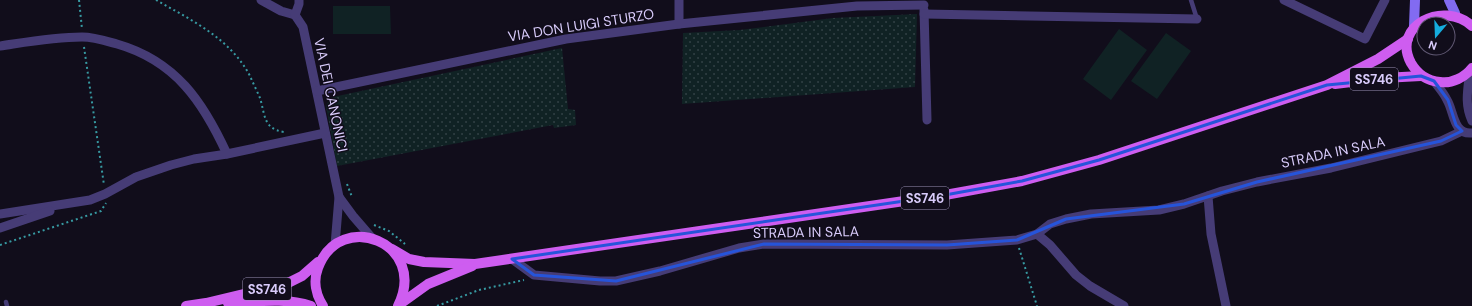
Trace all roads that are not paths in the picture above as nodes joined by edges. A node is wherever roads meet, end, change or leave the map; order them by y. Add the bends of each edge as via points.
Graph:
1 (261, 0) edge
2 (299, 0) edge
3 (679, 0) edge
4 (1191, 0) edge
5 (1284, 0) edge
6 (1384, 0) edge
7 (1415, 0) edge
8 (1449, 0) edge
9 (857, 3) edge
10 (924, 7) edge
11 (1455, 13) junction
12 (295, 15) junction
13 (1198, 19) joint
14 (1470, 23) edge
15 (679, 24) junction
16 (1414, 26) junction
17 (1408, 38) junction
18 (0, 44) edge
19 (1471, 69) edge
20 (1421, 76) junction
21 (1434, 82) junction
22 (1327, 85) junction
23 (317, 90) junction
24 (1470, 111) edge
25 (927, 120) dead end
26 (1472, 121) edge
27 (1469, 131) edge
28 (325, 133) junction
29 (227, 154) junction
30 (1208, 196) junction
31 (339, 197) junction
32 (74, 203) junction
33 (0, 214) edge
34 (0, 228) edge
35 (1036, 234) junction
36 (372, 238) junction
37 (335, 244) junction
38 (392, 249) junction
39 (512, 259) junction
40 (320, 260) junction
41 (476, 264) junction
42 (206, 303) junction
43 (186, 306) edge
44 (311, 306) edge
45 (323, 306) edge
46 (398, 306) edge
47 (1124, 306) edge
48 (1226, 306) edge

1 - 12 street
2 - 12 street
3 - 15 street
4 - 13 lane
5 - 6 street via 1365,39
7 - 16 street
8 - 11 street
9 - 10 street, VIA DON LUIGI STURZO
9 - 15 street, VIA DON LUIGI STURZO
10 - 13 street, VIA DON LUIGI STURZO
10 - 25 street
11 - 14 main road
11 - 16 main road, SS746 via 1432,13
12 - 23 street, VIA DEI CANONICI via 303,27
15 - 23 street, VIA DON LUIGI STURZO via 566,39
16 - 17 main road, SS746
17 - 20 main road, SS746 via 1409,59
17 - 22 main road, SS746 via 1378,59
18 - 29 street via 83,37 126,47 148,57 190,90 205,110
19 - 21 main road, SS746 via 1454,81
19 - 24 street via 1467,103
20 - 21 main road, SS746
20 - 22 main road, SS746
21 - 27 street, STRADA IN SALA via 1448,100 1456,125
22 - 39 main road, SS746 via 1099,160 1022,181 945,195
23 - 28 street, VIA DEI CANONICI
24 - 26 street
27 - 30 street, STRADA IN SALA via 1442,141 1331,168 1257,182
28 - 29 street
28 - 31 street, VIA DEI CANONICI
29 - 32 street via 194,159 152,171 105,194
30 - 35 street, STRADA IN SALA via 1159,210 1066,218 1050,224
30 - 48 street via 1211,234
31 - 36 street, VIA DEI CANONICI
31 - 37 street, VIA DEI CANONICI
32 - 33 street
32 - 34 street
35 - 39 street, STRADA IN SALA via 1017,240 947,245 764,244 739,248 616,281 534,275
35 - 47 street via 1050,244 1076,275
36 - 37 main road, SS746 via 352,238
36 - 38 main road, SS746
37 - 40 main road, SS746
38 - 41 main road, SS746 via 408,258 424,262
38 - 46 main road, SS746 via 401,262 405,276 404,291
39 - 41 main road, SS746
40 - 42 main road, SS746 via 302,276 286,284
40 - 45 main road, SS746 via 315,286
41 - 46 main road, SS746 via 428,284
42 - 43 main road, SS746
42 - 44 main road, SS746 via 288,301

